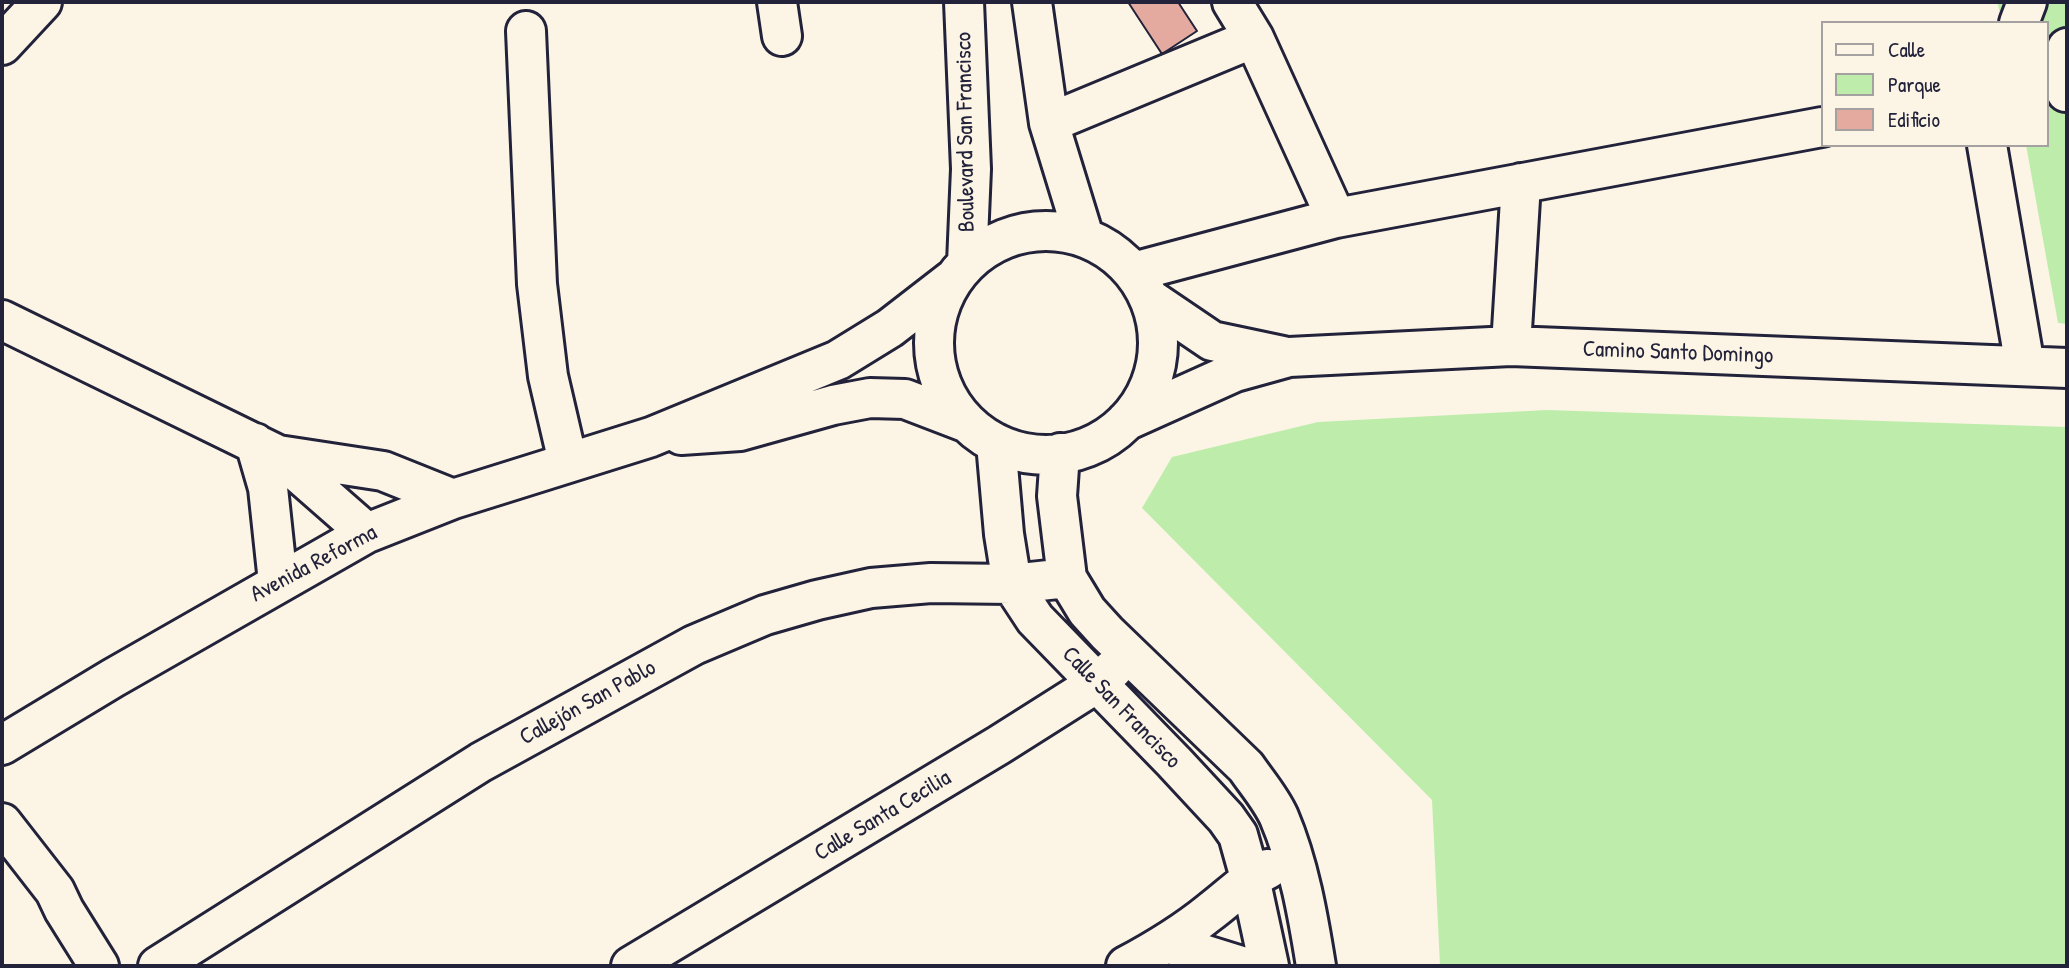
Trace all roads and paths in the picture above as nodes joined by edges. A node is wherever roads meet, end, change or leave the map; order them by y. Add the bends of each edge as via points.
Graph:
1 (42, 2) edge
2 (964, 2) edge
3 (1031, 2) edge
4 (1232, 2) edge
5 (2027, 2) edge
6 (2020, 21) edge
7 (526, 31) dead end
8 (1254, 38) junction
9 (2, 45) edge
10 (2067, 48) edge
11 (2060, 92) edge
12 (1049, 124) junction
13 (1820, 127) edge
14 (1987, 147) edge
15 (1521, 183) junction
16 (1336, 218) junction
17 (1084, 237) junction
18 (959, 272) junction
19 (1141, 285) junction
20 (2, 320) edge
21 (1511, 346) junction
22 (1289, 357) junction
23 (2025, 366) junction
24 (2067, 368) edge
25 (1126, 421) junction
26 (965, 422) junction
27 (651, 437) junction
28 (996, 443) junction
29 (267, 449) junction
30 (1060, 453) junction
31 (568, 462) junction
32 (453, 499) junction
33 (367, 533) junction
34 (1067, 578) junction
35 (278, 582) junction
36 (1012, 584) junction
37 (1129, 654) junction
38 (1097, 683) junction
39 (2, 745) edge
40 (2, 822) edge
41 (1293, 857) junction
42 (1251, 878) junction
43 (1167, 943) junction
44 (99, 966) edge
45 (158, 966) edge
46 (631, 966) edge
47 (1126, 966) edge
48 (1241, 966) edge
49 (1269, 966) edge
50 (1316, 966) edge

1 - 9 street
2 - 18 street, Boulevard San Francisco via 971,169
3 - 12 street
4 - 8 street
5 - 6 street
7 - 31 street via 537,284 548,376
8 - 12 street
8 - 16 street
10 - 11 street
12 - 17 street
13 - 15 street
14 - 23 street
15 - 16 street
15 - 21 street
16 - 19 street
17 - 18 street via 1042,230 1002,239
17 - 19 street via 1110,251
18 - 26 street via 936,316 934,353 943,390
18 - 27 street, Avenida Reforma via 890,328 838,359
19 - 22 street, Camino Santo Domingo via 1212,341
19 - 25 street via 1158,331 1156,363 1146,394
20 - 29 street
21 - 22 street, Camino Santo Domingo
21 - 23 street, Camino Santo Domingo
22 - 25 street, Camino Santo Domingo via 1236,372
23 - 24 street, Camino Santo Domingo
25 - 30 street via 1085,448
26 - 27 street, Avenida Reforma via 905,399 870,398 740,430
26 - 28 street
27 - 31 street, Avenida Reforma
28 - 30 street via 1028,453
28 - 36 street, Calle San Francisco
29 - 32 street via 383,471
29 - 33 street
29 - 35 street
30 - 34 street, Calle San Francisco via 1057,496
31 - 32 street, Avenida Reforma
32 - 33 street, Avenida Reforma
33 - 35 street, Avenida Reforma
34 - 36 street, Callejón San Pablo
34 - 37 street, Calle San Francisco via 1087,611
35 - 39 street, Avenida Reforma
36 - 38 street, Calle San Francisco via 1035,620
36 - 45 street, Callejón San Pablo via 871,588 765,615 694,645 481,762
37 - 38 street, Calle Santa Cecilia
37 - 41 street, Calle San Francisco via 1246,767 1278,816
38 - 42 street, Calle San Francisco via 1226,818 1238,835
38 - 46 street, Calle Santa Cecilia
40 - 44 street via 55,891
41 - 42 street
41 - 50 street, Calle San Francisco
42 - 43 street
42 - 49 street, Calle San Francisco
43 - 47 street
43 - 48 street

